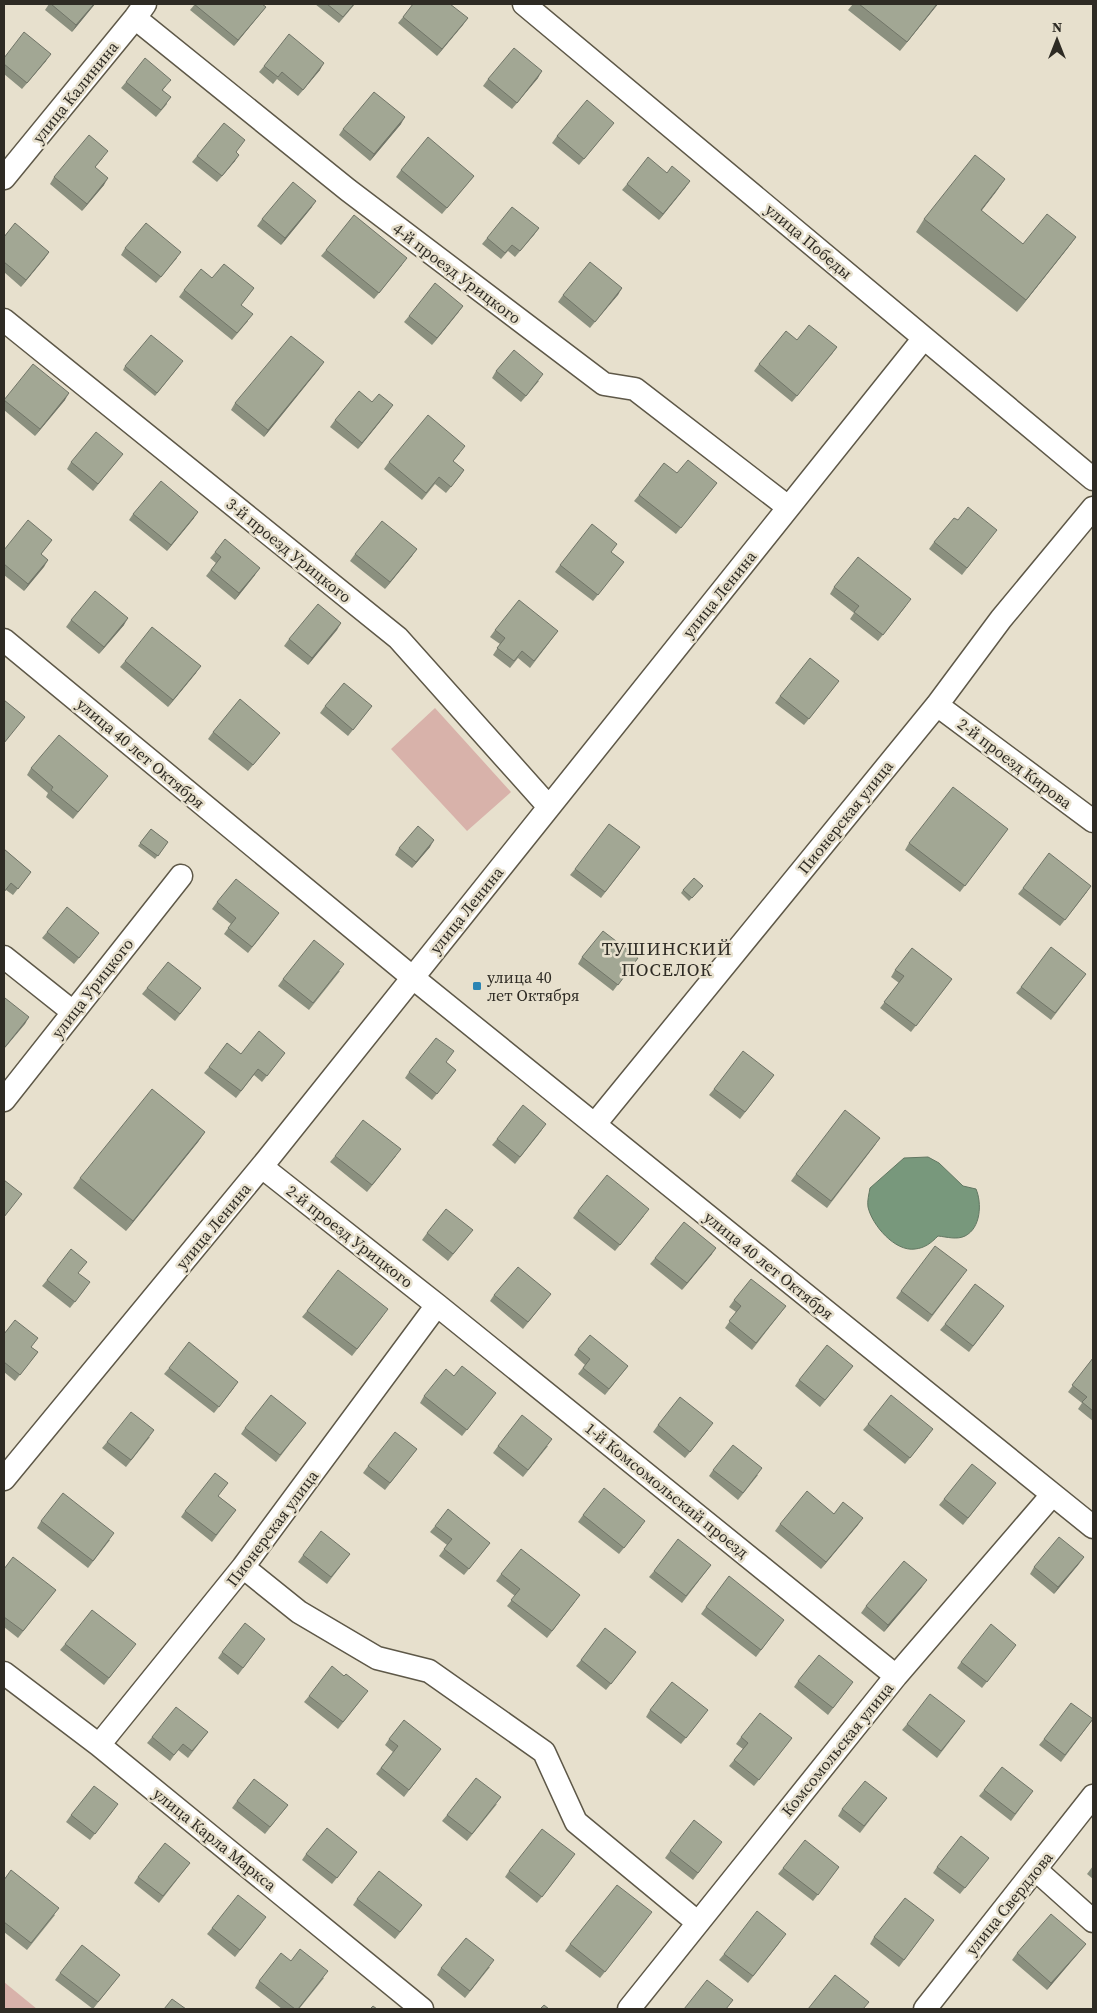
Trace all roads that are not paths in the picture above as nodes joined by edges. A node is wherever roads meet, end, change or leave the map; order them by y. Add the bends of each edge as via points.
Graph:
1 (524, 4) edge
2 (140, 11) edge
3 (4, 178) edge
4 (4, 320) edge
5 (924, 338) junction
6 (1093, 479) edge
7 (788, 507) junction
8 (1093, 508) edge
9 (4, 640) edge
10 (937, 705) junction
11 (549, 807) junction
12 (1093, 821) edge
13 (181, 876) dead end
14 (4, 957) edge
15 (412, 977) junction
16 (73, 1012) junction
17 (4, 1100) edge
18 (595, 1124) junction
19 (262, 1167) junction
20 (437, 1305) junction
21 (4, 1479) edge
22 (1052, 1494) junction
23 (1093, 1528) edge
24 (243, 1567) junction
25 (4, 1674) edge
26 (896, 1676) junction
27 (99, 1745) junction
28 (1093, 1796) edge
29 (1036, 1870) junction
30 (1093, 1921) edge
31 (697, 1922) junction
32 (422, 2009) edge
33 (629, 2009) edge
34 (924, 2009) edge

1 - 5 street, улица Победы
2 - 3 street, улица Калинина
2 - 7 street, 4-й проезд Урицкого via 348,190 604,384 635,389
4 - 11 street, 3-й проезд Урицкого via 398,638
5 - 6 street, улица Победы
5 - 7 street, улица Ленина
7 - 11 street, улица Ленина
8 - 10 street, Пионерская улица via 1001,619
9 - 15 street, улица 40 лет Октября
10 - 12 street, 2-й проезд Кирова
10 - 18 street, Пионерская улица
11 - 15 street, улица Ленина
13 - 16 street, улица Урицкого
14 - 16 street
15 - 18 street, улица 40 лет Октября
15 - 19 street, улица Ленина
16 - 17 street, улица Урицкого
18 - 22 street, улица 40 лет Октября
19 - 20 street, 2-й проезд Урицкого
19 - 21 street, улица Ленина
20 - 24 street, Пионерская улица
20 - 26 street, 1-й Комсомольский проезд
22 - 23 street, улица 40 лет Октября
22 - 26 street, Комсомольская улица
24 - 27 street, Пионерская улица
24 - 31 street via 299,1612 377,1658 429,1671 544,1752 576,1822
25 - 27 street, улица Карла Маркса
26 - 31 street, Комсомольская улица
27 - 32 street, улица Карла Маркса
28 - 29 street, улица Свердлова
29 - 30 street
29 - 34 street, улица Свердлова
31 - 33 street, Комсомольская улица

